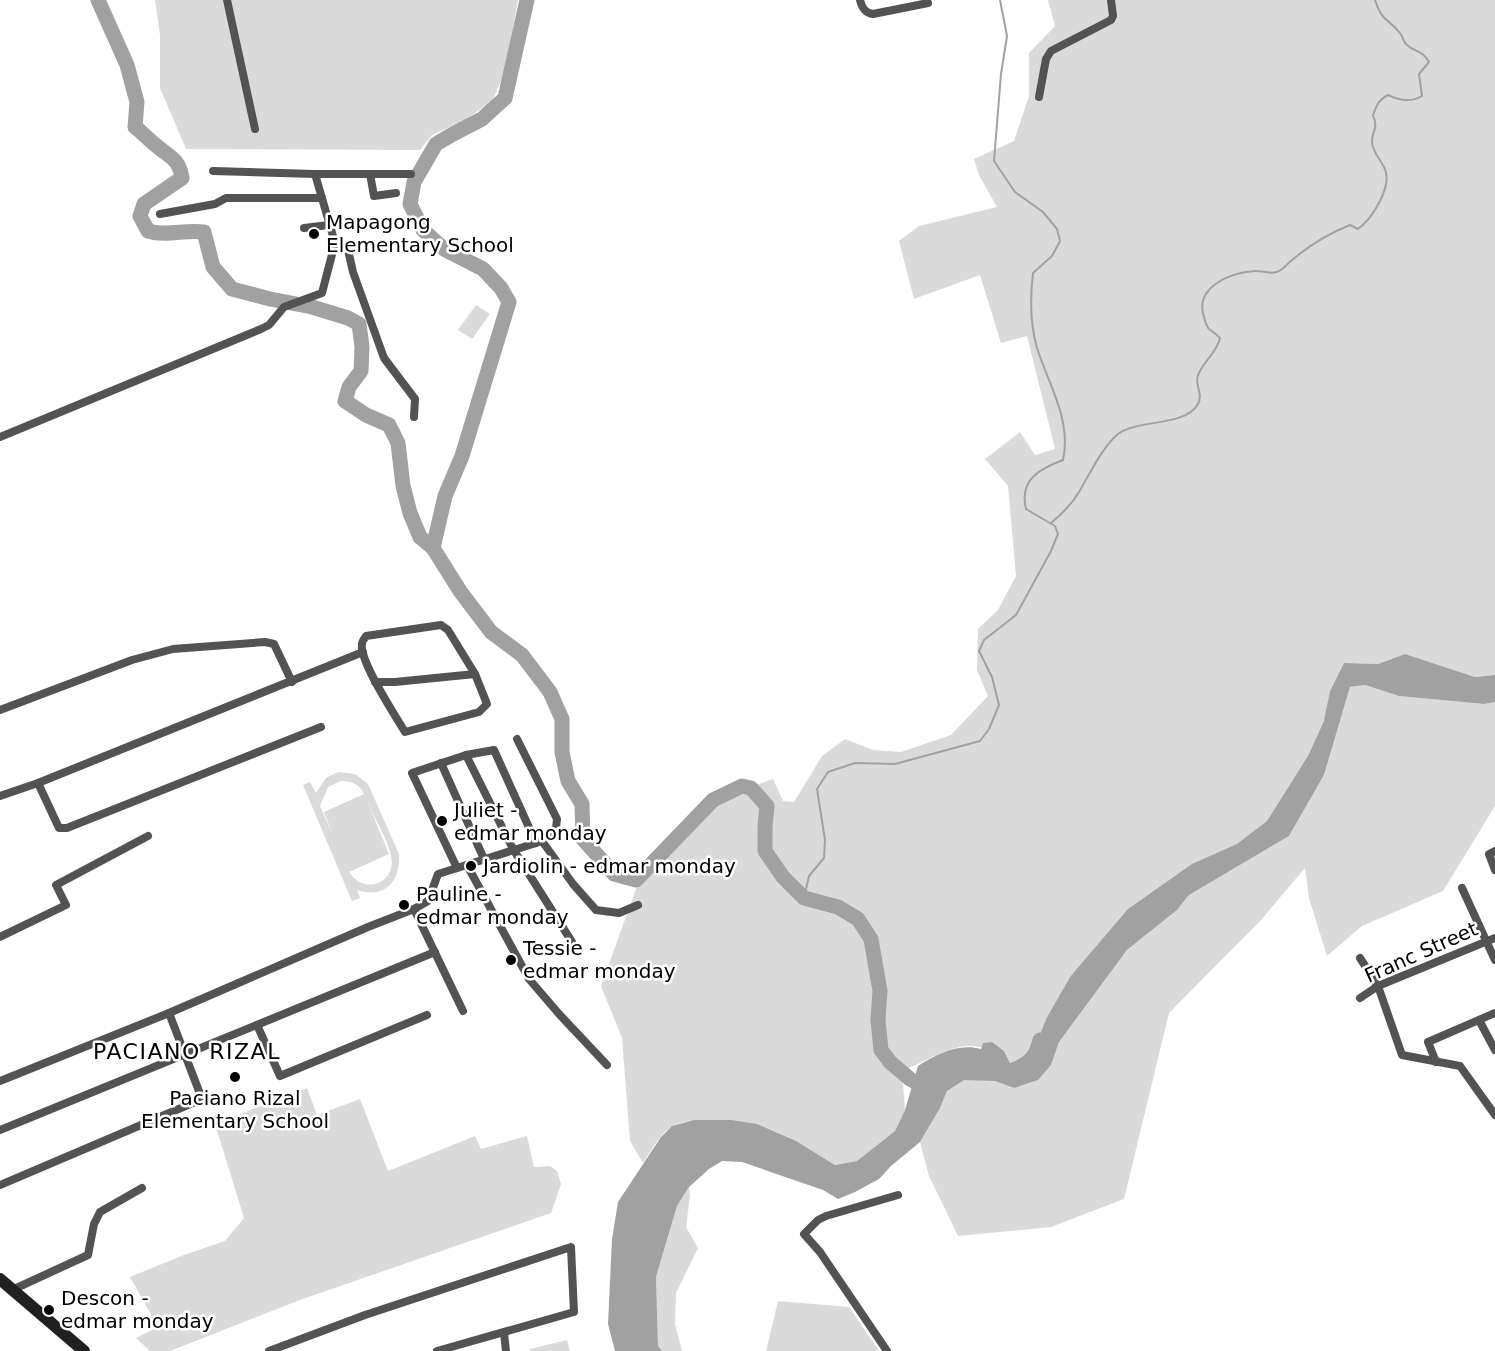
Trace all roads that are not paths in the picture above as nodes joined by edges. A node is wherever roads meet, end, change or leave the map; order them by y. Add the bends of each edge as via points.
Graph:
1 (227, 0) edge
2 (860, 0) edge
3 (1112, 0) edge
4 (928, 3) dead end
5 (1039, 97) dead end
6 (255, 129) dead end
7 (213, 171) dead end
8 (315, 174) junction
9 (370, 174) junction
10 (411, 174) dead end
11 (396, 193) dead end
12 (322, 198) junction
13 (160, 214) dead end
14 (329, 225) junction
15 (304, 228) dead end
16 (335, 243) junction
17 (414, 417) dead end
18 (0, 437) edge
19 (363, 652) junction
20 (475, 674) junction
21 (292, 682) junction
22 (375, 682) junction
23 (0, 710) edge
24 (321, 727) dead end
25 (518, 739) dead end
26 (466, 755) junction
27 (441, 763) junction
28 (38, 783) junction
29 (0, 796) edge
30 (148, 836) dead end
31 (539, 842) junction
32 (513, 849) junction
33 (1495, 851) edge
34 (484, 859) junction
35 (467, 864) junction
36 (456, 868) junction
37 (1495, 870) edge
38 (1462, 888) dead end
39 (638, 905) dead end
40 (414, 909) junction
41 (0, 937) edge
42 (1491, 939) edge
43 (572, 942) dead end
44 (435, 952) junction
45 (1360, 958) dead end
46 (1495, 960) edge
47 (1378, 986) junction
48 (1360, 998) dead end
49 (463, 1011) dead end
50 (1495, 1012) edge
51 (169, 1013) junction
52 (427, 1014) dead end
53 (1479, 1020) junction
54 (257, 1025) junction
55 (1495, 1050) edge
56 (184, 1054) junction
57 (1436, 1062) junction
58 (608, 1065) dead end
59 (0, 1081) edge
60 (1495, 1115) edge
61 (0, 1130) edge
62 (0, 1185) edge
63 (142, 1188) dead end
64 (898, 1196) dead end
65 (0, 1279) edge
66 (12, 1290) junction
67 (504, 1333) junction
68 (84, 1351) edge
69 (269, 1351) edge
70 (437, 1351) edge
71 (506, 1351) edge
72 (887, 1351) edge

1 - 6 street
2 - 4 street via 864,9 873,14
3 - 5 street via 1111,20 1051,51
7 - 8 street
8 - 9 street
8 - 12 street
9 - 10 street
9 - 11 street via 374,196
12 - 13 street via 226,198 215,204
12 - 14 street
14 - 15 street
14 - 16 street
16 - 17 street via 348,250 384,358 415,399
16 - 18 street via 322,293 284,307 269,325
19 - 20 street via 366,636 441,625
19 - 21 street
19 - 22 street
20 - 22 street
20 - 22 street via 487,704 479,712 405,732
21 - 23 street via 274,644 172,650 132,660
21 - 28 street
24 - 28 street via 67,828 59,828
25 - 31 street via 557,819 556,828
26 - 27 street
26 - 31 street via 494,750
26 - 32 street
27 - 34 street
27 - 36 street via 412,773
28 - 29 street
30 - 41 street via 56,885 66,905
31 - 32 street
31 - 39 street via 596,910 619,913
32 - 34 street
32 - 43 street
33 - 37 street via 1489,854
34 - 35 street
35 - 36 street
35 - 58 street via 529,979
36 - 40 street via 438,874 428,901
38 - 42 street
40 - 44 street
40 - 51 street
42 - 46 street
42 - 47 street, Franc Street
44 - 49 street
44 - 54 street
45 - 47 street
47 - 48 street, Franc Street
47 - 57 street via 1402,1055
50 - 53 street
51 - 56 street
51 - 59 street
52 - 54 street via 280,1076
53 - 55 street
53 - 57 street via 1428,1042
54 - 56 street
56 - 61 street
56 - 62 street via 202,1099
57 - 60 street via 1460,1066
63 - 66 street via 100,1212 88,1256
64 - 72 street via 826,1216 804,1234
65 - 66 main road
66 - 68 main road
67 - 69 street via 574,1312 571,1247
67 - 70 street
67 - 71 street

